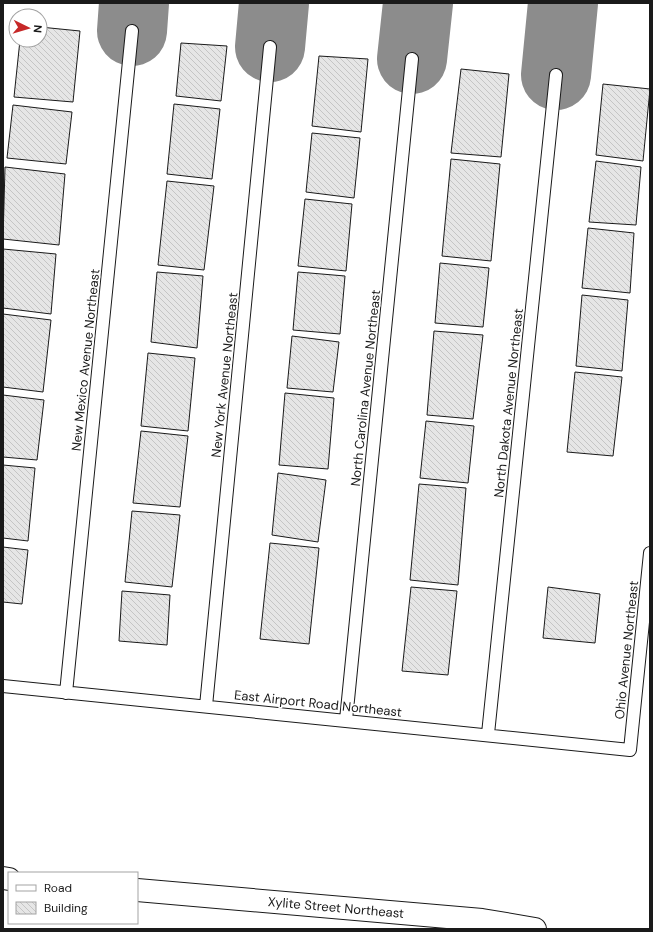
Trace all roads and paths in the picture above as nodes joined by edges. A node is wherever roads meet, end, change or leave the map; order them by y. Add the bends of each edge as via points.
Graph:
1 (132, 31) dead end
2 (270, 47) dead end
3 (412, 59) dead end
4 (556, 75) dead end
5 (650, 553) edge
6 (3, 686) edge
7 (66, 692) junction
8 (206, 706) junction
9 (346, 720) junction
10 (488, 734) junction
11 (630, 750) joint
12 (138, 890) edge
13 (535, 929) edge

1 - 7 lane, New Mexico Avenue Northeast
2 - 8 lane, New York Avenue Northeast
3 - 9 lane, North Carolina Avenue Northeast
4 - 10 lane, North Dakota Avenue Northeast
5 - 11 lane, Ohio Avenue Northeast
6 - 7 lane, East Airport Road Northeast
7 - 8 lane, East Airport Road Northeast
8 - 9 lane, East Airport Road Northeast
9 - 10 lane, East Airport Road Northeast
10 - 11 lane, East Airport Road Northeast
12 - 13 street, Xylite Street Northeast via 482,920

